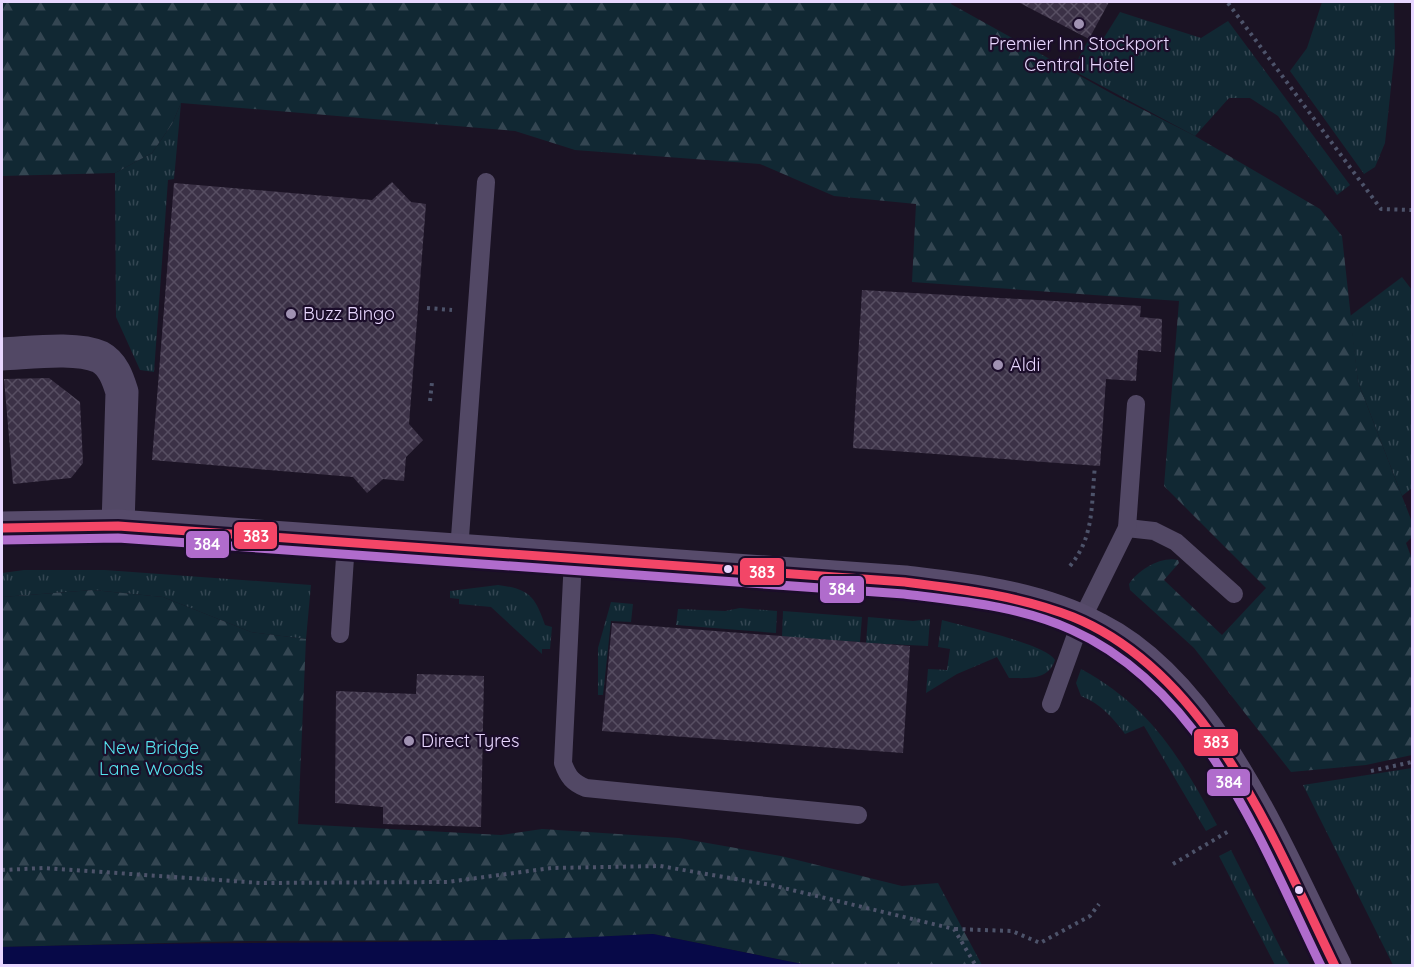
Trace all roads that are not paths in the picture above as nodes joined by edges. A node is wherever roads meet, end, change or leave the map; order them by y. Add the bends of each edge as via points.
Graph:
1 (486, 182) dead end
2 (2, 354) edge
3 (1136, 404) dead end
4 (118, 526) junction
5 (2, 528) edge
6 (1127, 528) junction
7 (346, 542) junction
8 (459, 551) junction
9 (573, 558) junction
10 (1234, 594) dead end
11 (1081, 621) junction
12 (340, 634) dead end
13 (1050, 704) dead end
14 (858, 815) dead end
15 (1335, 966) edge

1 - 8 lane
2 - 4 street via 84,352 102,358 116,374 122,392
3 - 6 lane
4 - 5 street
4 - 7 street
6 - 10 lane via 1154,531 1176,542
6 - 11 lane
7 - 8 street
7 - 12 lane
8 - 9 street
9 - 11 street via 916,583 1021,599
9 - 14 lane via 563,763 574,783 586,788
11 - 13 lane
11 - 15 street via 1146,660 1206,726 1285,864

